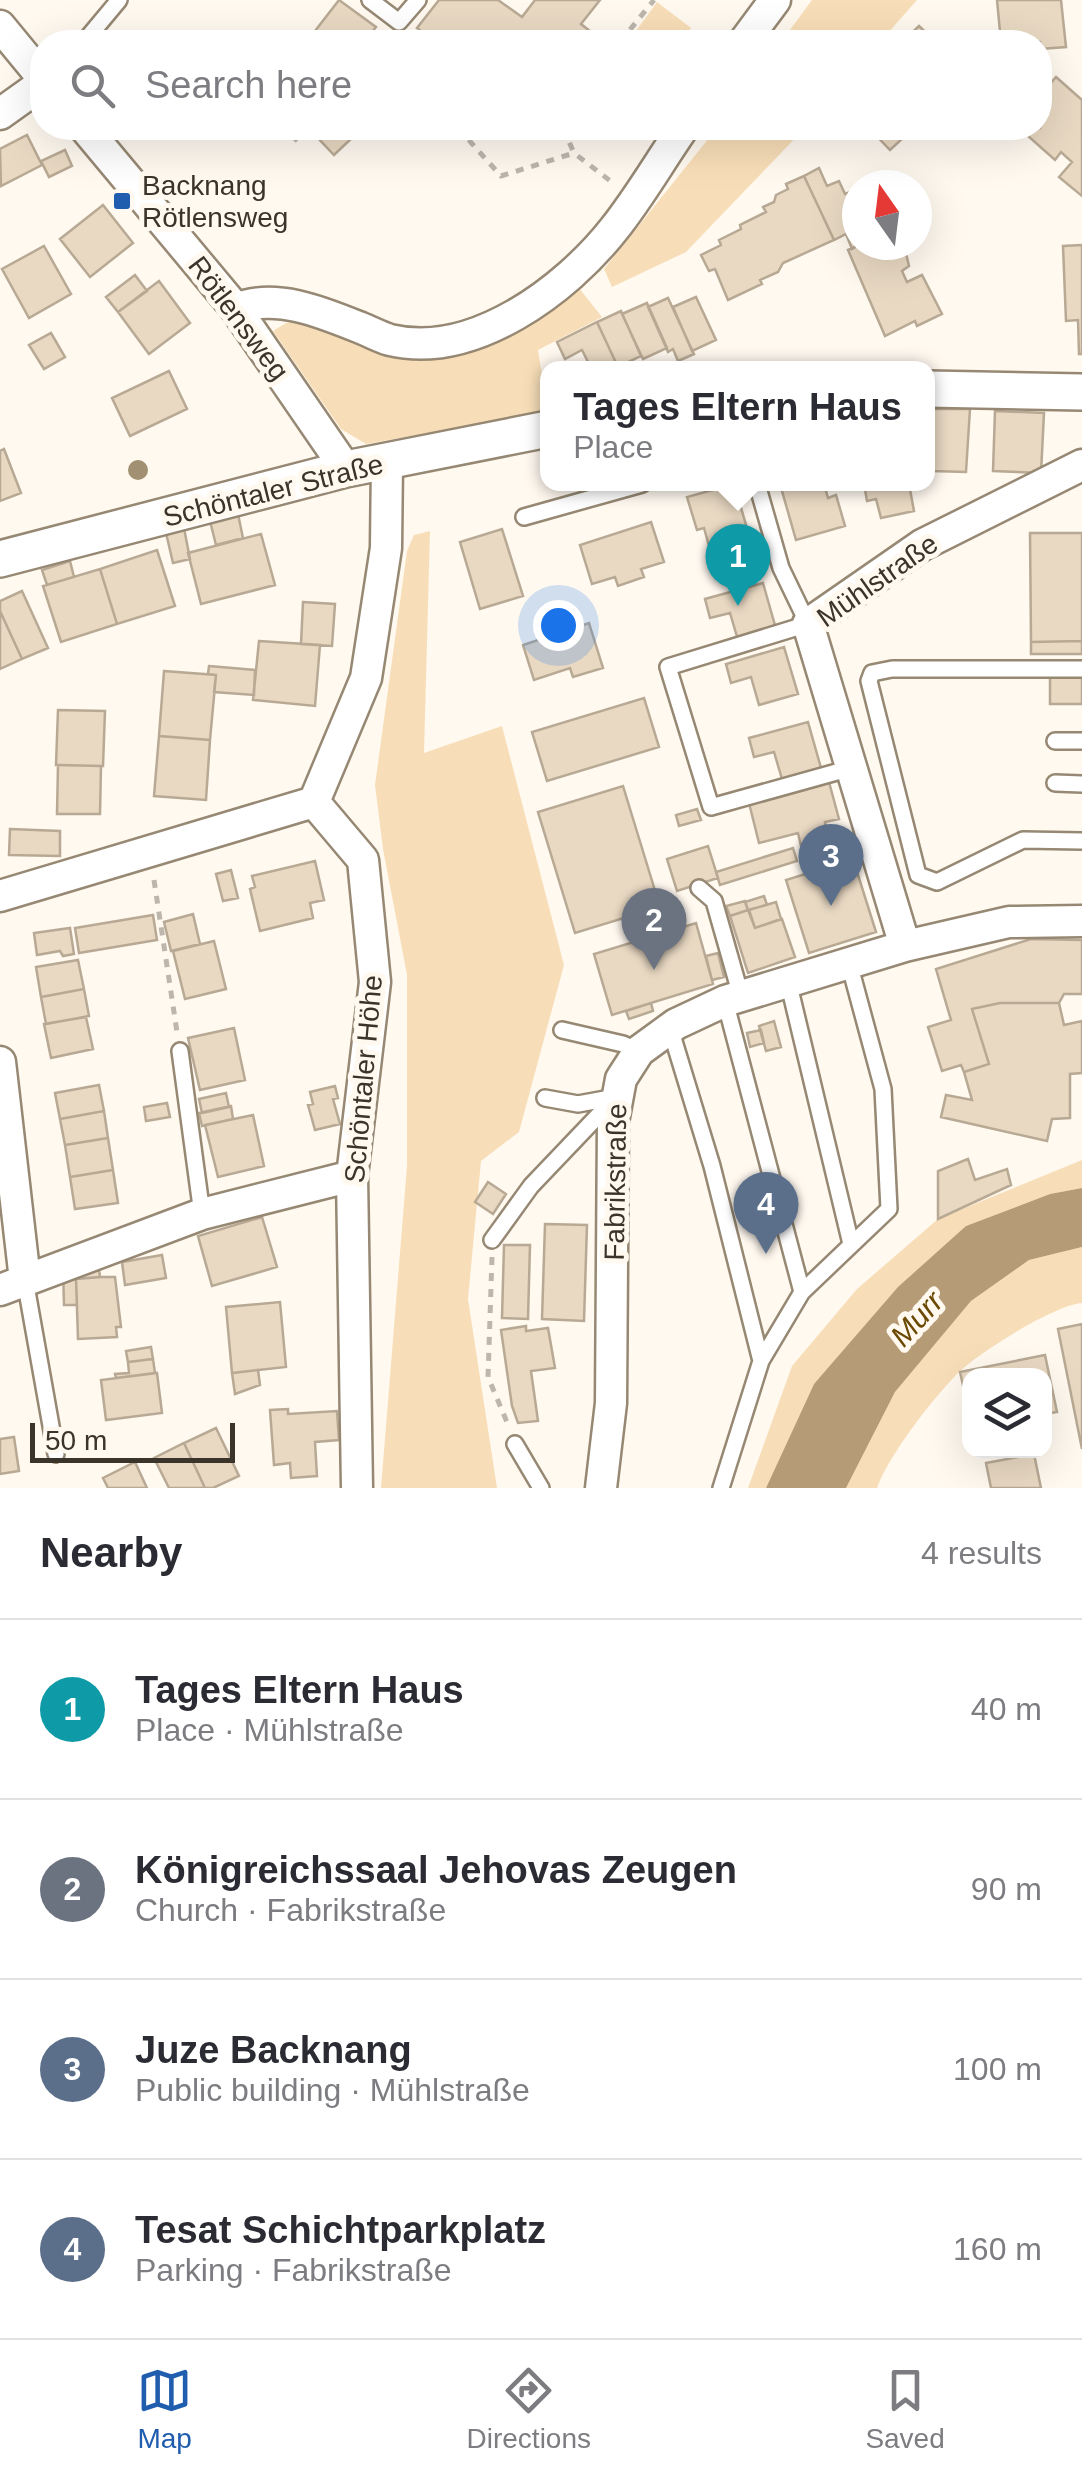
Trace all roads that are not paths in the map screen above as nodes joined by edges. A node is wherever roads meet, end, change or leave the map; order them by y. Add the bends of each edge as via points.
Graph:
1 (119, 0) edge
2 (370, 0) edge
3 (418, 0) edge
4 (775, 0) edge
5 (0, 26) edge
6 (94, 30) edge
7 (753, 30) edge
8 (30, 65) edge
9 (30, 90) edge
10 (0, 114) edge
11 (95, 140) edge
12 (675, 140) edge
13 (236, 310) junction
14 (935, 389) edge
15 (1082, 392) edge
16 (540, 431) edge
17 (386, 461) junction
18 (1082, 465) edge
19 (346, 469) junction
20 (616, 491) edge
21 (759, 491) edge
22 (524, 516) dead end
23 (0, 559) edge
24 (808, 624) junction
25 (1082, 669) edge
26 (1055, 740) dead end
27 (1082, 741) edge
28 (851, 768) junction
29 (1055, 783) dead end
30 (1082, 784) edge
31 (314, 802) junction
32 (1082, 841) edge
33 (699, 888) dead end
34 (0, 896) edge
35 (1082, 922) edge
36 (906, 946) junction
37 (848, 963) junction
38 (788, 981) junction
39 (733, 998) junction
40 (670, 1028) junction
41 (562, 1030) dead end
42 (180, 1051) road end
43 (639, 1051) junction
44 (0, 1062) edge
45 (616, 1097) junction
46 (545, 1098) dead end
47 (352, 1176) junction
48 (202, 1214) junction
49 (492, 1240) road end
50 (851, 1244) junction
51 (12, 1285) edge
52 (802, 1292) junction
53 (761, 1361) junction
54 (516, 1444) road end
55 (56, 1454) dead end
56 (357, 1488) edge
57 (541, 1488) edge
58 (602, 1488) edge
59 (721, 1488) edge

1 - 6 lane
2 - 3 lane via 399,22
4 - 7 street
5 - 8 street
9 - 10 street
11 - 13 street, Rötlensweg
12 - 13 street via 614,229 570,276 519,315 427,342 391,340 300,308 258,301
13 - 19 street, Rötlensweg
14 - 15 street
16 - 17 street, Schöntaler Straße
17 - 19 street, Schöntaler Straße
17 - 31 street via 386,548 366,678
18 - 24 street, Mühlstraße via 922,545
19 - 23 street, Schöntaler Straße
20 - 22 lane
21 - 24 lane via 782,568
24 - 28 street, Mühlstraße
24 - 28 lane via 668,668 711,806
25 - 32 lane via 892,669 872,673 869,681 918,875 937,882 1023,840
26 - 27 lane
28 - 36 street, Mühlstraße
29 - 30 lane
31 - 34 street
31 - 47 street, Schöntaler Höhe via 363,860 375,982
33 - 39 lane via 714,901
35 - 36 street, Fabrikstraße via 1009,922
36 - 37 street, Fabrikstraße
37 - 38 street, Fabrikstraße
37 - 50 lane via 883,1089 889,1209
38 - 39 street, Fabrikstraße
38 - 50 lane
39 - 40 street, Fabrikstraße
39 - 52 lane
40 - 43 street, Fabrikstraße
40 - 53 lane
41 - 43 lane
42 - 48 lane
43 - 45 street, Fabrikstraße
44 - 51 street
45 - 46 lane via 578,1104
45 - 49 lane via 531,1186
45 - 58 street, Fabrikstraße via 611,1403
47 - 48 street
47 - 56 street, Schöntaler Höhe
48 - 51 street
50 - 52 lane
51 - 55 lane
52 - 53 lane
53 - 59 lane
54 - 57 lane

